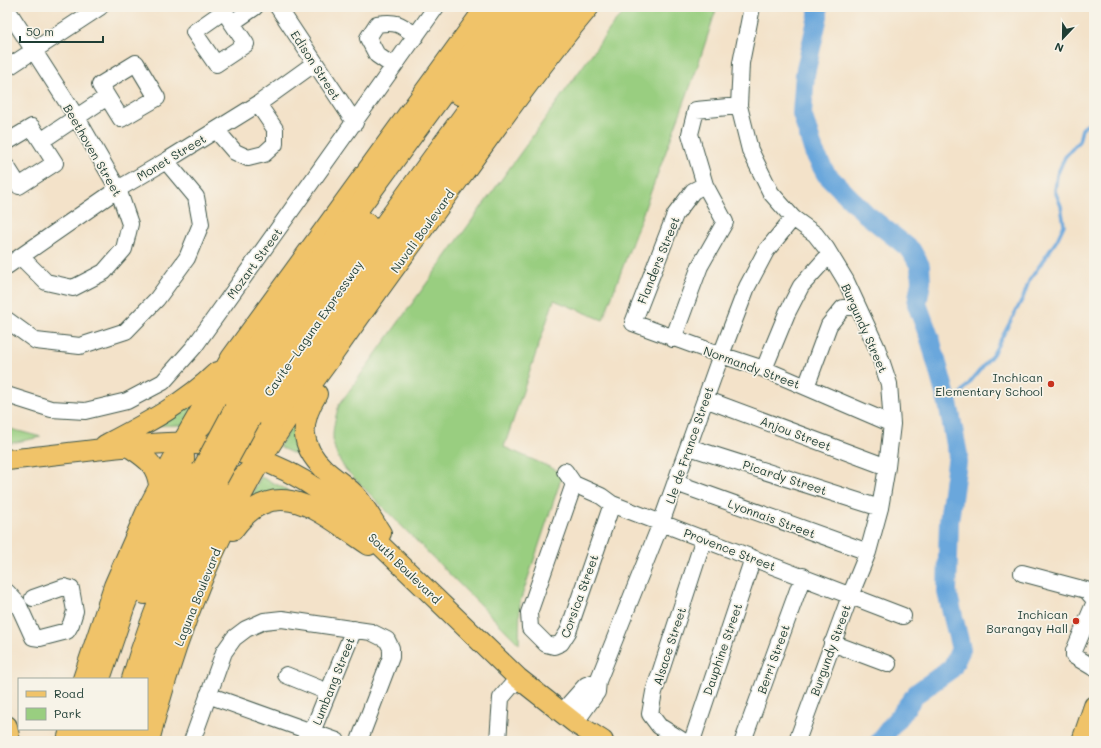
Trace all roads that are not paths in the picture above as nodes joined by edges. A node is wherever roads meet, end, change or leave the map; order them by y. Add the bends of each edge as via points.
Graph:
1 (100, 7) edge
2 (255, 7) edge
3 (278, 7) edge
4 (436, 7) edge
5 (486, 7) edge
6 (506, 7) edge
7 (526, 7) edge
8 (546, 7) edge
9 (568, 7) edge
10 (589, 7) edge
11 (752, 7) edge
12 (7, 9) edge
13 (232, 23) dead end
14 (416, 36) junction
15 (33, 52) junction
16 (315, 63) junction
17 (393, 66) junction
18 (7, 68) edge
19 (108, 97) dead end
20 (258, 104) junction
21 (739, 106) junction
22 (77, 118) junction
23 (355, 123) junction
24 (216, 130) junction
25 (41, 141) junction
26 (7, 142) edge
27 (166, 161) junction
28 (7, 167) edge
29 (705, 185) junction
30 (118, 189) junction
31 (793, 218) junction
32 (829, 255) junction
33 (21, 257) junction
34 (7, 266) edge
35 (857, 304) junction
36 (364, 310) junction
37 (7, 320) edge
38 (633, 323) joint
39 (673, 339) junction
40 (721, 355) junction
41 (231, 358) junction
42 (764, 369) junction
43 (806, 387) junction
44 (7, 395) edge
45 (705, 399) junction
46 (243, 414) junction
47 (892, 424) junction
48 (182, 443) junction
49 (128, 446) junction
50 (689, 447) junction
51 (97, 449) junction
52 (7, 460) edge
53 (261, 460) junction
54 (887, 467) junction
55 (564, 471) dead end
56 (210, 474) junction
57 (676, 483) junction
58 (574, 484) junction
59 (159, 486) junction
60 (612, 504) junction
61 (880, 508) junction
62 (661, 523) junction
63 (704, 538) junction
64 (868, 552) junction
65 (753, 558) junction
66 (211, 560) junction
67 (402, 565) junction
68 (1022, 574) dead end
69 (803, 576) junction
70 (7, 592) edge
71 (850, 596) junction
72 (33, 598) dead end
73 (1094, 603) edge
74 (903, 616) dead end
75 (354, 629) junction
76 (832, 643) junction
77 (888, 664) dead end
78 (1094, 668) edge
79 (286, 675) dead end
80 (83, 678) edge
81 (99, 678) edge
82 (114, 678) edge
83 (133, 678) edge
84 (521, 680) junction
85 (328, 692) junction
86 (148, 694) edge
87 (208, 695) junction
88 (1094, 706) edge
89 (569, 717) junction
90 (7, 726) edge
91 (70, 730) edge
92 (85, 730) edge
93 (102, 730) edge
94 (119, 730) edge
95 (138, 730) edge
96 (312, 732) junction
97 (197, 740) edge
98 (10, 741) edge
99 (67, 741) edge
100 (82, 741) edge
101 (99, 741) edge
102 (116, 741) edge
103 (135, 741) edge
104 (149, 741) edge
105 (337, 741) edge
106 (359, 741) edge
107 (498, 741) edge
108 (603, 741) edge
109 (683, 741) edge
110 (692, 741) edge
111 (744, 741) edge
112 (797, 741) edge
113 (1082, 741) edge

1 - 15 street
2 - 13 street
3 - 16 street, Edison Street
4 - 14 street, Mozart Street
5 - 41 main road
6 - 48 highway via 249,356 215,411
7 - 46 highway, Cavite–Laguna Expressway via 262,368
8 - 46 highway, Cavite–Laguna Expressway via 492,77 307,334
9 - 53 highway via 526,60 298,378 260,438
10 - 36 main road, Nuvali Boulevard via 527,85
11 - 21 street, Burgundy Street via 741,63
12 - 15 street, Beethoven Street
14 - 17 street, Mozart Street
14 - 17 street via 401,24 392,21 377,24 368,38 377,55
15 - 18 street
15 - 22 street, Beethoven Street
16 - 20 street, Monet Street
16 - 23 street, Edison Street
17 - 23 street, Mozart Street
19 - 22 street
20 - 24 street, Monet Street
20 - 24 street via 276,129 275,144 264,154 248,158 235,152
21 - 29 street via 696,110 690,134
21 - 31 street, Burgundy Street via 753,156 771,193
22 - 25 street
22 - 30 street, Beethoven Street
23 - 44 street, Mozart Street via 194,347 163,382 127,401 85,411 51,409
24 - 27 street, Monet Street
25 - 26 street via 32,127
25 - 28 street via 55,163 19,186
27 - 30 street, Monet Street
27 - 37 street via 196,197 201,224 187,258 157,299 126,331 80,346 36,341
29 - 38 street, Flanders Street via 693,191 675,215
29 - 39 street via 725,222 700,266
30 - 33 street, Monet Street
30 - 33 street, Beethoven Street via 130,224 124,249 104,272 73,288 46,282
31 - 32 street, Burgundy Street via 815,234
31 - 40 street, Lle de France Street via 766,251
32 - 35 street, Burgundy Street
32 - 42 street via 801,286
33 - 34 street, Monet Street
35 - 43 street via 843,308 829,325
35 - 47 street, Burgundy Street via 877,348 889,384
36 - 53 main road, Nuvali Boulevard
36 - 67 main road via 344,355 307,411 304,434 316,460 356,496
38 - 39 street, Normandy Street
39 - 40 street, Normandy Street
40 - 42 street, Normandy Street
40 - 45 street, Lle de France Street
41 - 48 main road
41 - 51 main road via 181,402
42 - 43 street, Normandy Street
43 - 47 street, Normandy Street
45 - 50 street, Lle de France Street
45 - 54 street, Anjou Street
46 - 56 highway, Cavite–Laguna Expressway, bridge
47 - 54 street, Burgundy Street
48 - 49 main road, South Boulevard
48 - 53 main road, South Boulevard via 223,449
48 - 59 main road
48 - 81 highway via 184,471 143,558
49 - 51 main road, South Boulevard
49 - 59 main road via 152,465 158,475
50 - 57 street, Lle de France Street
50 - 61 street, Picardy Street
51 - 52 main road, South Boulevard
53 - 66 main road, Laguna Boulevard
53 - 67 main road, South Boulevard via 298,476 333,500
53 - 86 highway via 233,488 218,519 173,620
54 - 61 street, Burgundy Street
55 - 58 street, Provence Street
56 - 82 highway, Cavite–Laguna Expressway via 150,580
56 - 83 highway, Cavite–Laguna Expressway via 192,526 142,649
57 - 62 street, Lle de France Street
57 - 64 street, Lyonnais Street
58 - 60 street, Provence Street
58 - 60 street, Corsica Street via 529,613 530,628 546,644 554,646 561,643 568,632
59 - 80 main road via 114,586
60 - 62 street, Provence Street
61 - 64 street, Burgundy Street
62 - 63 street, Provence Street
62 - 89 street, Lle de France Street via 598,681 597,692
63 - 65 street, Provence Street
63 - 109 street, Alsace Street via 654,692 650,714 659,726
64 - 71 street, Burgundy Street
65 - 69 street, Provence Street
65 - 110 street, Dauphine Street
66 - 67 main road via 247,514 265,502 280,499 306,506
66 - 104 main road, Laguna Boulevard via 173,660
67 - 84 main road, South Boulevard
68 - 73 street via 1086,590
69 - 71 street, Provence Street
69 - 111 street, Berri Street
70 - 72 street via 18,604 33,637 40,638 67,631 75,611 71,589 64,587
71 - 74 street, Provence Street
71 - 76 street, Burgundy Street
73 - 78 street via 1074,656
75 - 85 street, Lumbang Street
75 - 87 street via 282,619 264,621 246,629 234,638 224,652
75 - 106 street via 380,635 387,640 391,648 391,657
76 - 77 street
76 - 112 street, Burgundy Street
79 - 85 street
84 - 89 main road, South Boulevard
84 - 107 street via 500,707
85 - 96 street, Lumbang Street
87 - 96 street
87 - 97 street
88 - 113 main road
89 - 108 main road, South Boulevard
90 - 98 main road
91 - 99 main road
92 - 100 highway
93 - 101 highway
94 - 102 highway
95 - 103 highway
96 - 105 street

